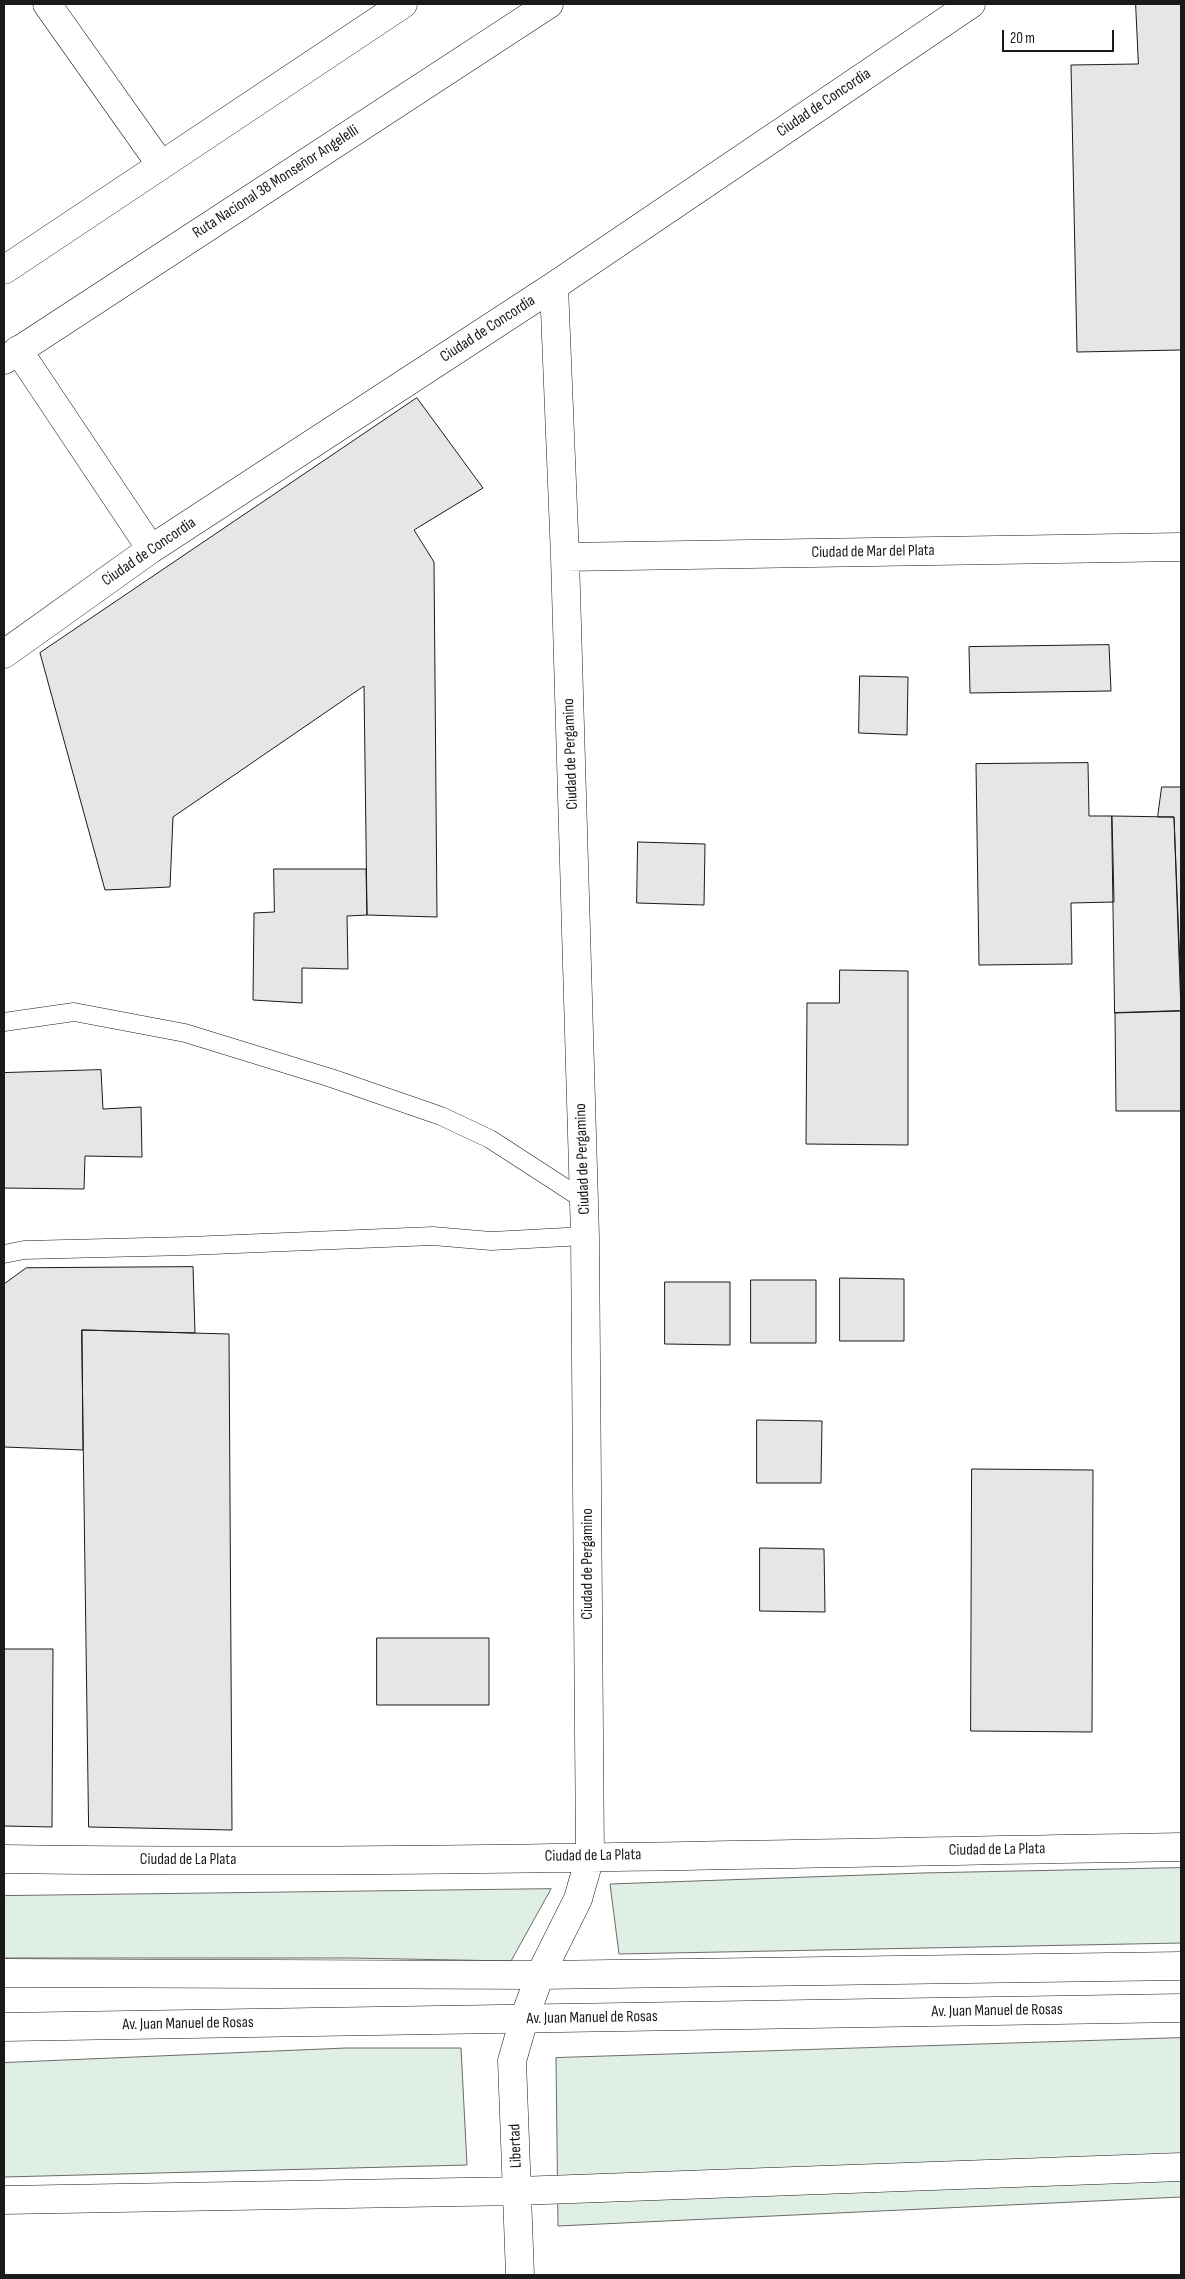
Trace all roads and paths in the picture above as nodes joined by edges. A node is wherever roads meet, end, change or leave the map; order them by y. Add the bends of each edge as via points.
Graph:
1 (47, 4) edge
2 (402, 4) edge
3 (549, 4) edge
4 (971, 4) edge
5 (162, 165) junction
6 (4, 270) edge
7 (554, 286) junction
8 (11, 355) edge
9 (1181, 547) edge
10 (151, 549) junction
11 (566, 557) junction
12 (4, 654) edge
13 (4, 1022) edge
14 (584, 1200) junction
15 (585, 1236) junction
16 (4, 1254) edge
17 (1181, 1847) edge
18 (590, 1857) junction
19 (4, 1859) edge
20 (1181, 1966) edge
21 (4, 1973) edge
22 (540, 1975) junction
23 (1181, 2008) edge
24 (524, 2019) junction
25 (4, 2027) edge
26 (1181, 2167) edge
27 (518, 2191) junction
28 (4, 2200) edge
29 (520, 2275) edge

1 - 5 main road
2 - 5 main road
3 - 8 main road, Ruta Nacional 38 Monseñor Angelelli
4 - 7 main road, Ciudad de Concordia
5 - 6 main road
7 - 10 main road, Ciudad de Concordia
7 - 11 main road, Ciudad de Pergamino
8 - 10 main road
9 - 11 main road, Ciudad de Mar del Plata
10 - 12 main road, Ciudad de Concordia
11 - 14 main road, Ciudad de Pergamino
13 - 14 lane via 74,1012 194,1036 331,1078 441,1116 490,1139
14 - 15 main road, Ciudad de Pergamino
15 - 16 lane via 491,1241 433,1236 24,1250
15 - 18 main road, Ciudad de Pergamino
17 - 18 main road, Ciudad de La Plata
18 - 19 main road, Ciudad de La Plata
18 - 22 main road, Ciudad de Pergamino via 578,1899
20 - 22 main road
21 - 22 main road
22 - 24 main road, Ciudad de Pergamino
23 - 24 main road, Av. Juan Manuel de Rosas
24 - 25 main road, Av. Juan Manuel de Rosas
24 - 27 main road, Libertad via 512,2060
26 - 27 main road
27 - 28 main road
27 - 29 main road, Libertad

